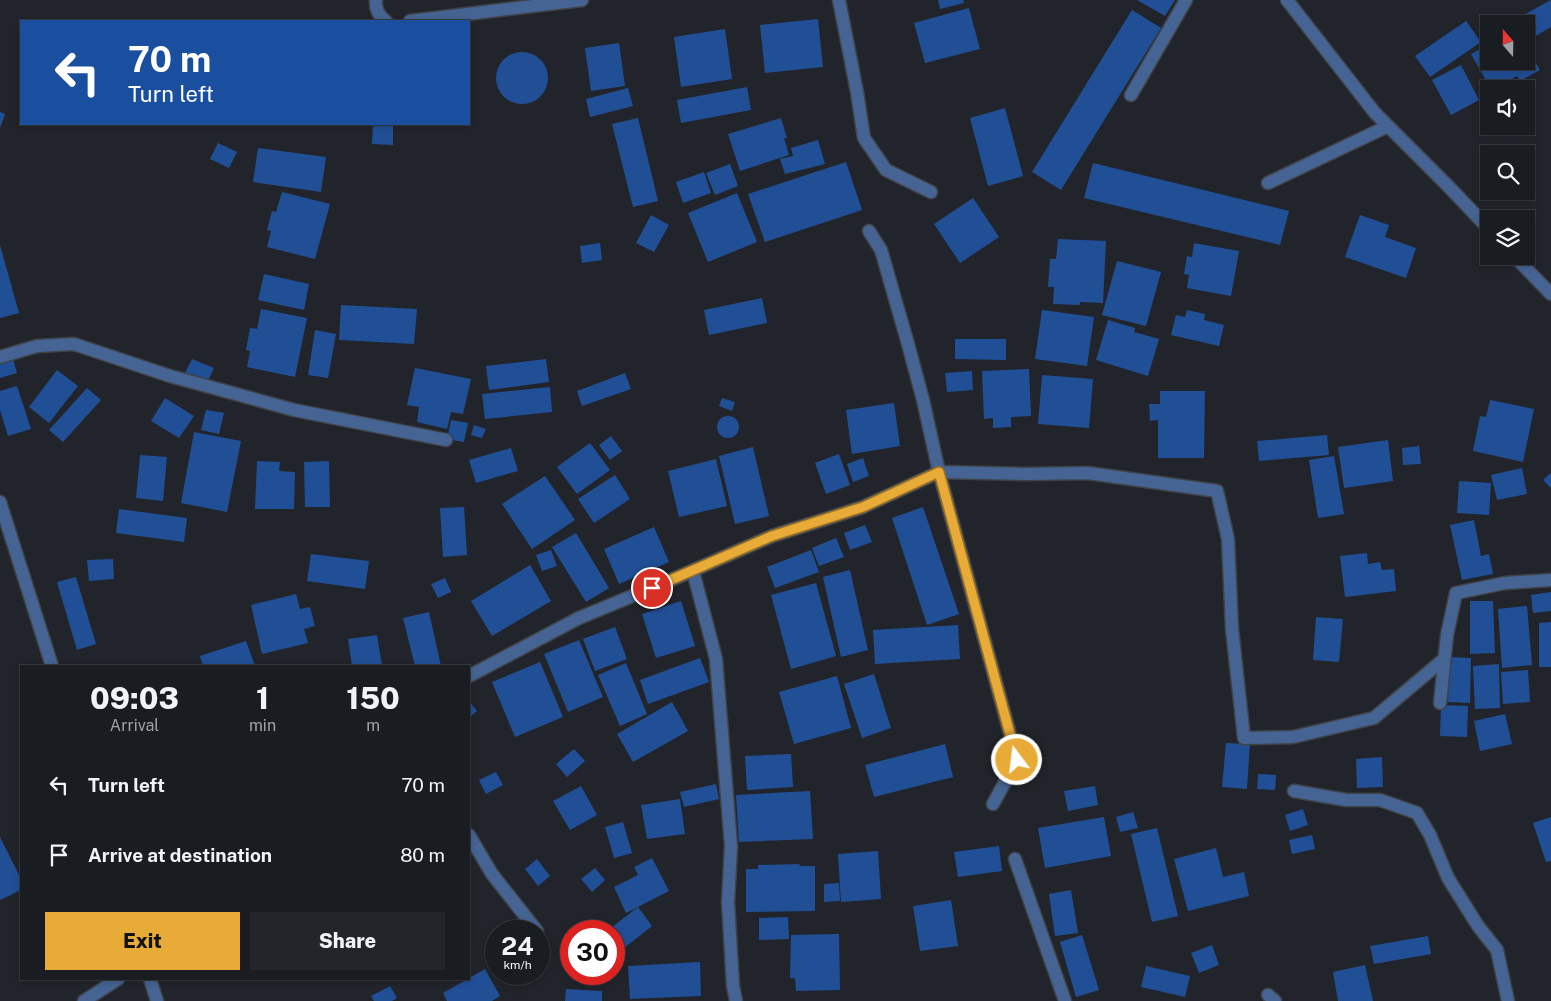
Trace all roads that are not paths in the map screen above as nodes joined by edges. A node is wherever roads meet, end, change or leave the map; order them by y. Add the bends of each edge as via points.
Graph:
1 (376, 0) edge
2 (582, 0) edge
3 (839, 0) edge
4 (1186, 0) edge
5 (1287, 0) edge
6 (384, 20) edge
7 (418, 20) edge
8 (1131, 95) dead end
9 (1388, 126) junction
10 (1268, 182) dead end
11 (931, 192) dead end
12 (1480, 220) edge
13 (869, 231) dead end
14 (1523, 265) edge
15 (1551, 294) edge
16 (0, 357) edge
17 (446, 440) dead end
18 (939, 472) junction
19 (0, 502) edge
20 (693, 571) junction
21 (1551, 580) edge
22 (1444, 659) junction
23 (52, 665) edge
24 (470, 675) edge
25 (1440, 703) dead end
26 (1294, 791) dead end
27 (993, 804) dead end
28 (470, 837) edge
29 (1015, 859) dead end
30 (529, 920) edge
31 (116, 980) edge
32 (150, 980) edge
33 (84, 1001) edge
34 (157, 1001) edge
35 (736, 1001) edge
36 (1065, 1001) edge
37 (1508, 1001) edge

1 - 6 street via 378,12
2 - 7 street
3 - 11 street via 864,138 886,170
4 - 8 street
5 - 9 street
9 - 10 street
9 - 12 street
13 - 18 street via 881,250 923,400
14 - 15 street
16 - 17 street via 37,346 74,344 170,376 294,410
18 - 20 street via 863,507 772,536
18 - 22 street via 1088,473 1217,491 1228,539 1232,629 1244,738 1293,737 1374,718
18 - 27 street via 1017,760
19 - 23 street
20 - 24 street via 578,618
20 - 35 street via 716,659 731,846 728,902
21 - 22 street via 1504,582 1456,593
22 - 25 street
26 - 37 street via 1346,800 1380,800 1417,813 1448,878 1497,950
28 - 30 street via 492,874
29 - 36 street
31 - 33 street
32 - 34 street

